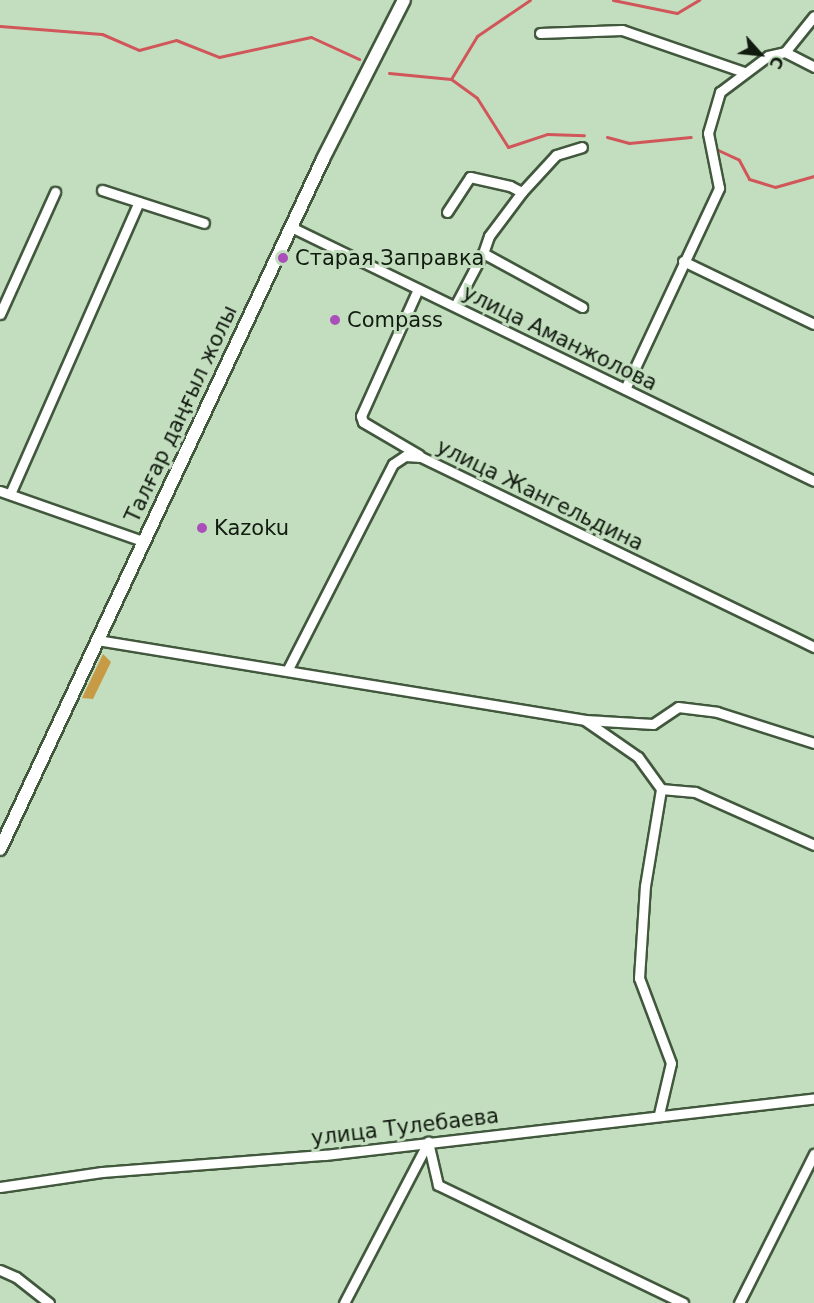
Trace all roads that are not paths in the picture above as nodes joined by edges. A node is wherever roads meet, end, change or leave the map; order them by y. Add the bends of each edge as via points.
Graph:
1 (404, 0) edge
2 (814, 16) edge
3 (540, 33) dead end
4 (784, 52) junction
5 (814, 67) edge
6 (744, 72) junction
7 (582, 147) dead end
8 (102, 190) dead end
9 (55, 192) dead end
10 (522, 192) junction
11 (139, 202) junction
12 (447, 212) dead end
13 (204, 223) dead end
14 (291, 227) junction
15 (483, 253) junction
16 (683, 261) junction
17 (418, 289) junction
18 (454, 306) junction
19 (582, 307) dead end
20 (0, 314) edge
21 (814, 324) edge
22 (625, 389) junction
23 (421, 457) junction
24 (814, 481) edge
25 (0, 490) edge
26 (10, 494) junction
27 (142, 541) junction
28 (97, 640) junction
29 (814, 647) edge
30 (288, 669) junction
31 (585, 720) junction
32 (814, 743) edge
33 (662, 789) junction
34 (814, 845) edge
35 (0, 849) edge
36 (814, 1098) edge
37 (659, 1114) junction
38 (428, 1142) junction
39 (814, 1154) edge
40 (0, 1187) edge
41 (0, 1270) edge
42 (681, 1302) edge
43 (49, 1303) edge
44 (344, 1303) edge
45 (740, 1303) edge

1 - 14 main road, Талғар даңғыл жолы
2 - 4 street
3 - 6 street via 622,30
4 - 5 street
4 - 6 street via 768,56
6 - 16 street via 720,92 713,107 708,133 719,188
7 - 10 street via 556,154
8 - 11 street
9 - 20 street
10 - 12 street via 470,177
10 - 15 street via 489,236
11 - 13 street
11 - 26 street
14 - 17 street, улица Аманжолова
14 - 27 main road, Талғар даңғыл жолы
15 - 18 street
15 - 19 street
16 - 21 street
16 - 22 street
17 - 18 street, улица Аманжолова
17 - 23 street via 361,416 363,422
18 - 22 street, улица Аманжолова
22 - 24 street, улица Аманжолова
23 - 29 street, улица Жангельдина
23 - 30 street, улица Жангельдина via 405,456 393,464
25 - 26 street
26 - 27 street
27 - 28 main road, Талғар даңғыл жолы
28 - 30 street
28 - 35 main road, Талғар даңғыл жолы
30 - 31 street
31 - 32 street via 653,724 678,706 737,717
31 - 33 street via 638,757
33 - 34 street via 695,792
33 - 37 street via 645,886 639,978 670,1063
36 - 37 street, улица Тулебаева
37 - 38 street, улица Тулебаева
38 - 40 street, улица Тулебаева via 325,1155 102,1172
38 - 42 street via 438,1185
38 - 44 street
39 - 45 street
41 - 43 street via 16,1277

